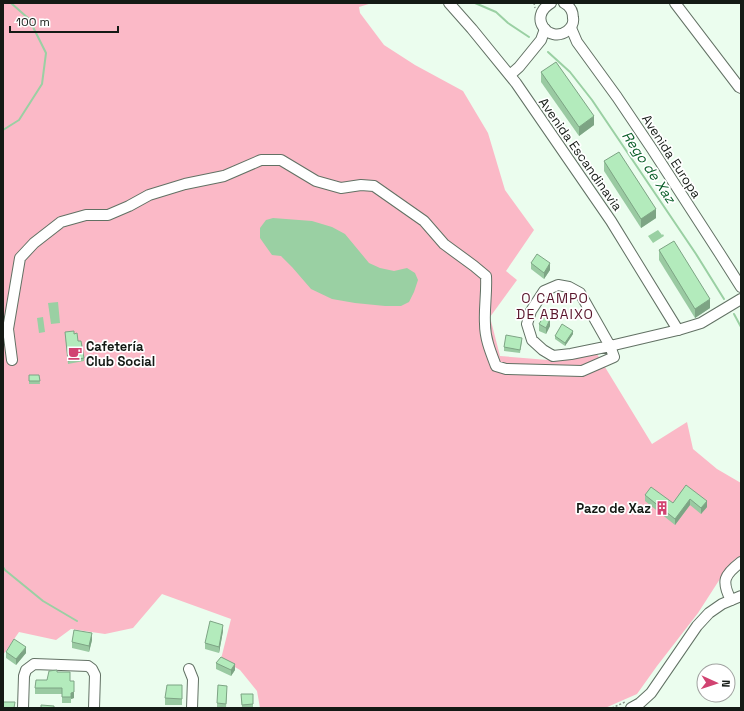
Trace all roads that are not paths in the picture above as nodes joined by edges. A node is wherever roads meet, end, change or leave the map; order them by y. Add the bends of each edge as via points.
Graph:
1 (449, 3) edge
2 (548, 4) edge
3 (678, 4) edge
4 (569, 5) edge
5 (568, 30) junction
6 (548, 31) junction
7 (510, 75) junction
8 (741, 88) edge
9 (741, 288) edge
10 (741, 299) edge
11 (678, 330) junction
12 (610, 346) junction
13 (12, 360) dead end
14 (741, 562) edge
15 (741, 596) edge
16 (731, 600) junction
17 (189, 669) dead end
18 (629, 705) edge
19 (23, 708) edge
20 (94, 708) edge
21 (192, 708) edge

1 - 7 street, Avenida Escandinavia
2 - 6 street via 541,14 541,23
3 - 8 street
4 - 5 street via 574,20
5 - 6 street via 559,35
5 - 9 street, Avenida Europa via 652,148
6 - 7 street via 520,67
7 - 11 street, Avenida Escandinavia via 611,221
10 - 11 street via 701,323
11 - 12 street
12 - 12 street via 553,356 532,340 527,324 531,311 544,292 558,285 569,287 580,293
12 - 13 street via 614,357 582,371 506,369 496,366 489,348 485,324 486,276 444,244 424,221 374,186 341,188 316,181 281,160 261,160 224,176 149,195 108,215 86,215 61,222 34,243 20,258 8,329
14 - 16 street via 733,568 725,581 725,588
15 - 16 street
16 - 18 street via 709,613 697,626 652,693 640,703
17 - 21 street via 193,679
19 - 20 street via 24,676 26,670 34,664 88,666 95,674

